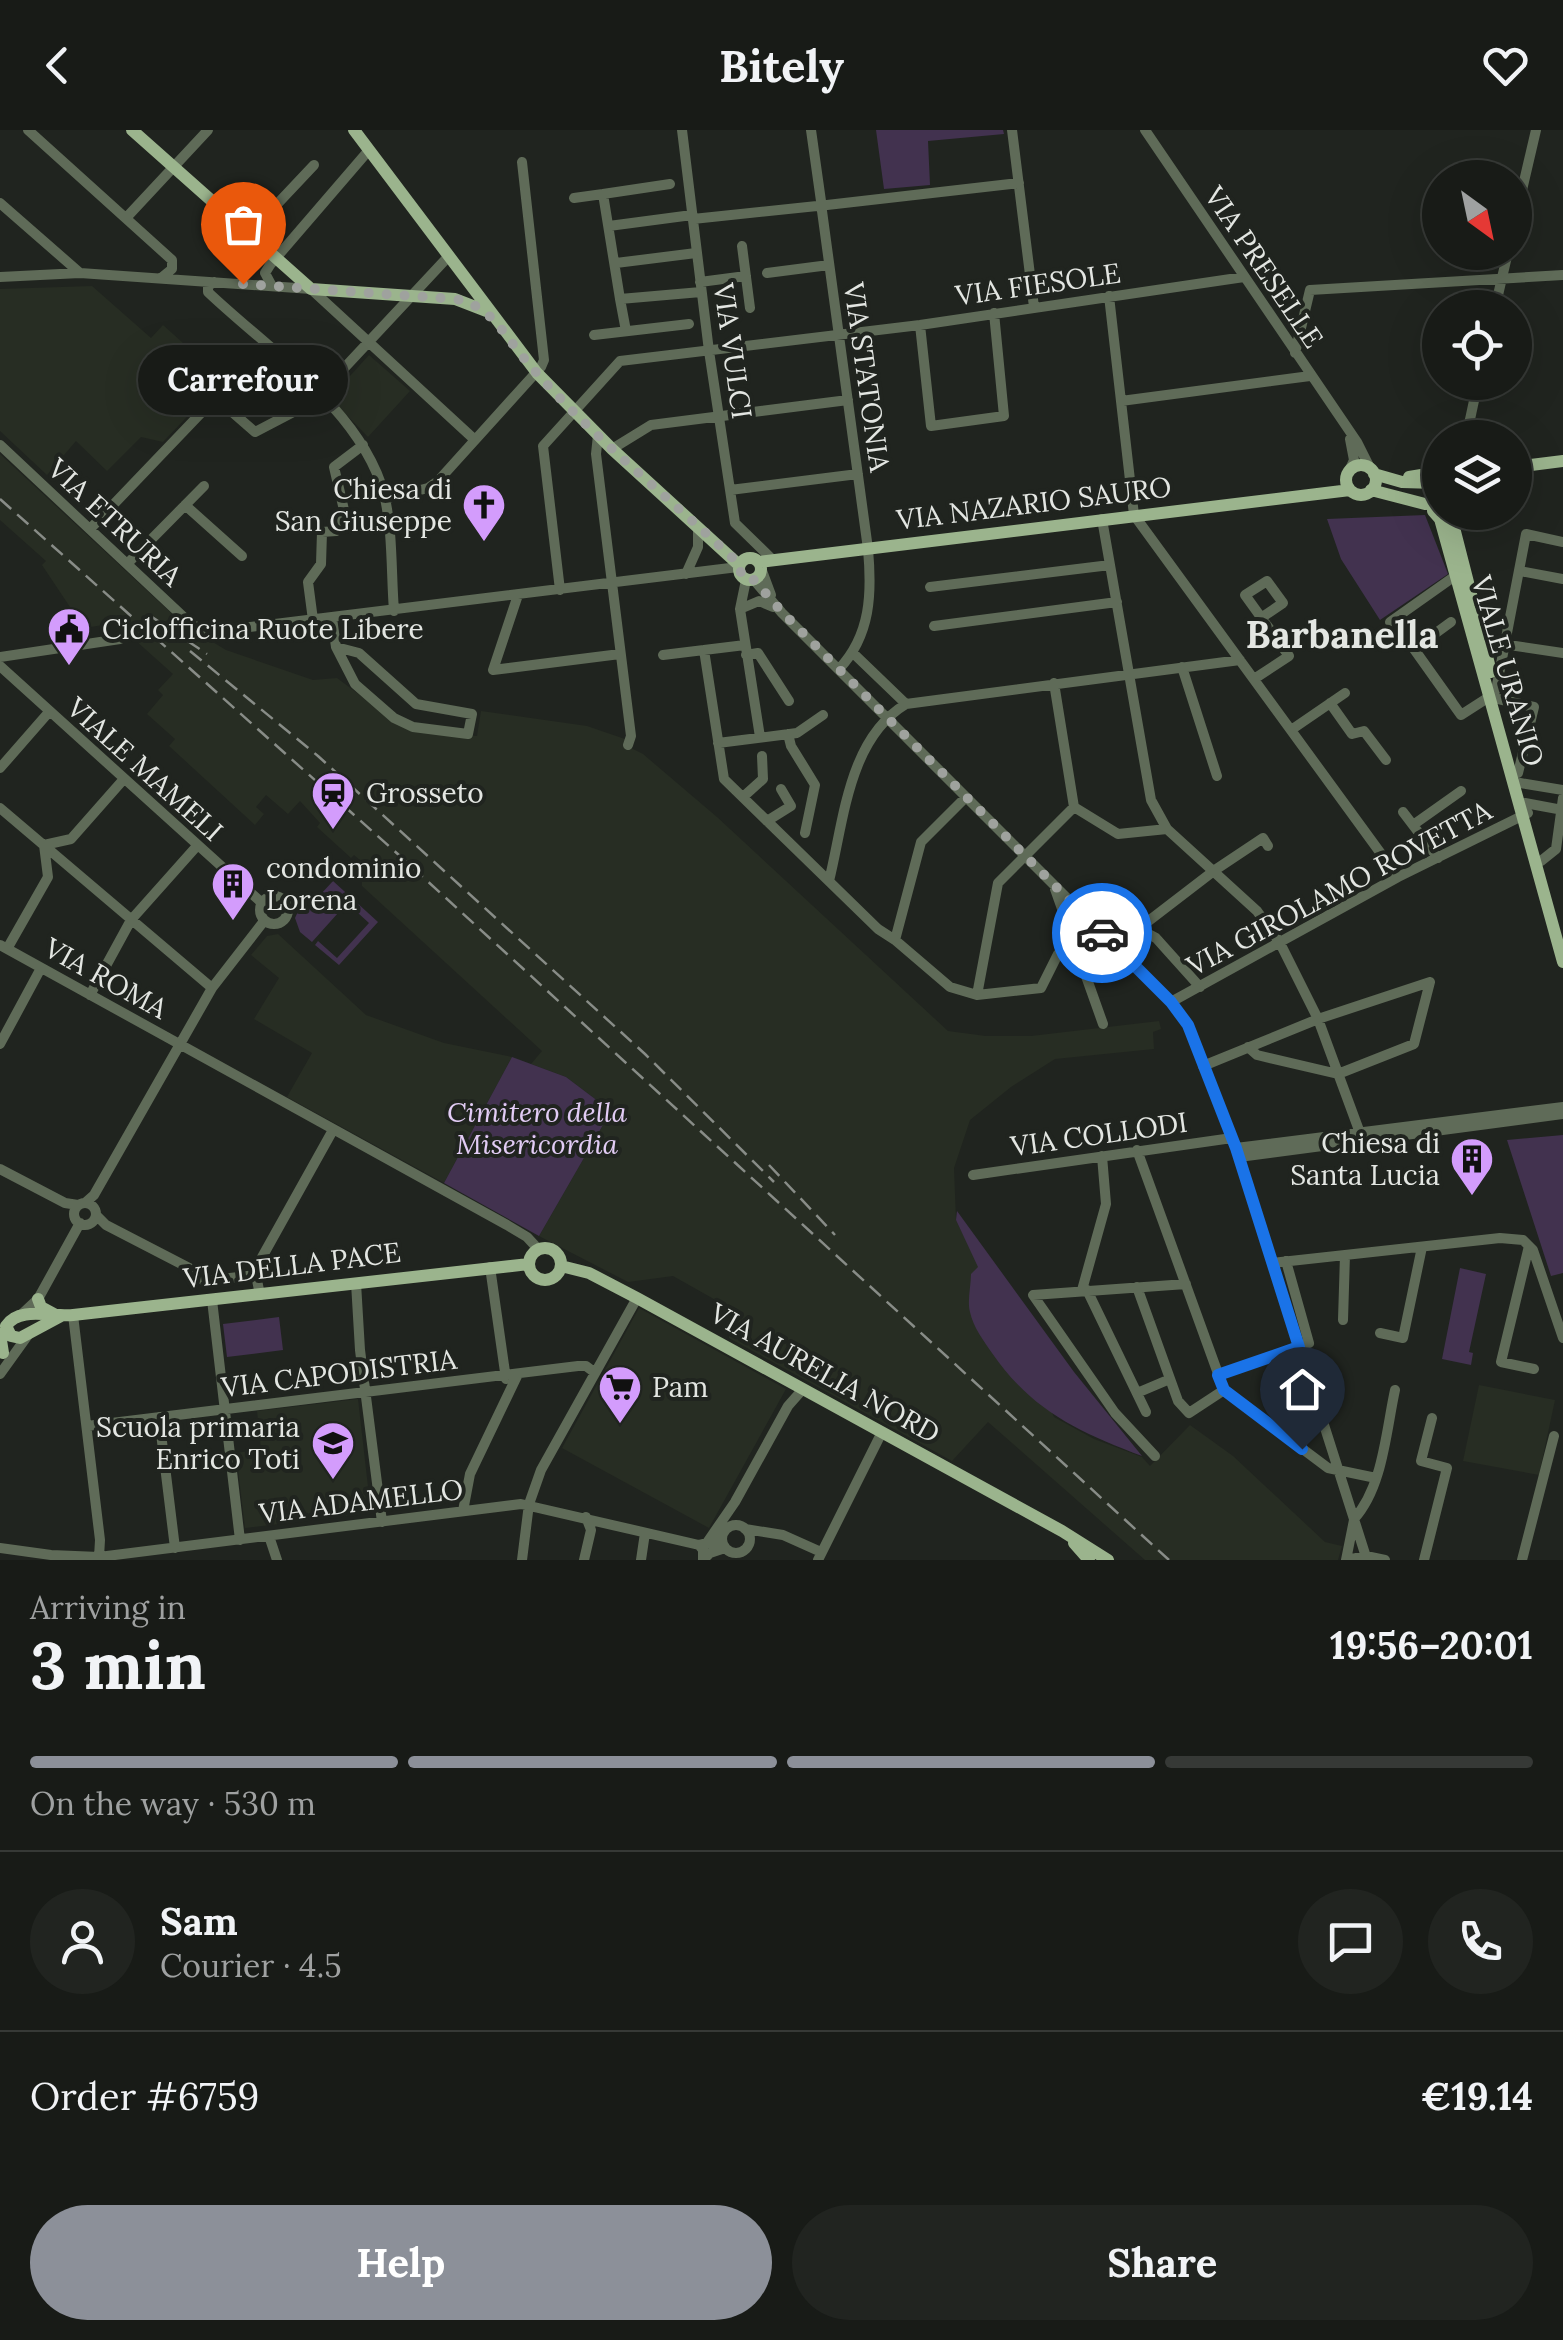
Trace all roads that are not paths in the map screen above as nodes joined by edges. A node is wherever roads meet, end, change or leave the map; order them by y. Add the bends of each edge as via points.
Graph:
1 (28, 130) edge
2 (132, 130) edge
3 (208, 130) edge
4 (354, 130) edge
5 (682, 130) edge
6 (812, 130) edge
7 (1012, 130) edge
8 (1145, 130) edge
9 (1536, 130) edge
10 (369, 150) junction
11 (1529, 160) edge
12 (522, 162) dead end
13 (314, 164) dead end
14 (174, 168) junction
15 (1019, 183) junction
16 (670, 184) dead end
17 (604, 194) junction
18 (574, 198) dead end
19 (0, 203) edge
20 (822, 206) junction
21 (692, 217) junction
22 (126, 218) junction
23 (610, 226) junction
24 (248, 235) junction
25 (432, 238) junction
26 (742, 246) dead end
27 (696, 253) junction
28 (274, 259) junction
29 (446, 260) junction
30 (616, 263) junction
31 (829, 265) junction
32 (1504, 270) edge
33 (80, 273) junction
34 (767, 274) dead end
35 (1563, 275) edge
36 (0, 276) edge
37 (746, 276) junction
38 (160, 278) junction
39 (1244, 278) junction
40 (1502, 278) junction
41 (214, 282) junction
42 (272, 286) junction
43 (700, 287) junction
44 (310, 289) junction
45 (1499, 290) edge
46 (410, 296) junction
47 (1109, 296) junction
48 (455, 299) junction
49 (620, 299) junction
50 (1034, 307) junction
51 (750, 308) dead end
52 (994, 312) junction
53 (492, 315) junction
54 (688, 324) dead end
55 (920, 325) junction
56 (626, 332) junction
57 (594, 335) dead end
58 (839, 335) junction
59 (267, 344) junction
60 (367, 344) junction
61 (708, 351) junction
62 (1294, 353) junction
63 (537, 373) junction
64 (1310, 376) junction
65 (320, 396) junction
66 (216, 398) junction
67 (848, 400) junction
68 (1121, 401) junction
69 (574, 411) junction
70 (720, 416) junction
71 (1346, 428) junction
72 (598, 435) junction
73 (474, 440) junction
74 (0, 445) edge
75 (363, 446) junction
76 (612, 449) junction
77 (1563, 461) edge
78 (1532, 465) edge
79 (1372, 472) junction
80 (858, 474) junction
81 (1349, 479) junction
82 (1422, 479) edge
83 (204, 486) dead end
84 (730, 490) junction
85 (1372, 490) junction
86 (385, 499) junction
87 (185, 505) junction
88 (1422, 506) edge
89 (1134, 515) junction
90 (1102, 519) junction
91 (698, 529) junction
92 (90, 530) junction
93 (1443, 530) edge
94 (1454, 530) edge
95 (1563, 542) edge
96 (868, 548) junction
97 (242, 556) dead end
98 (126, 564) junction
99 (1110, 565) junction
100 (753, 568) junction
101 (1520, 571) junction
102 (686, 574) junction
103 (1455, 576) junction
104 (1563, 580) edge
105 (612, 583) junction
106 (930, 587) dead end
107 (560, 590) junction
108 (518, 595) junction
109 (1117, 602) junction
110 (740, 609) junction
111 (394, 610) junction
112 (782, 612) junction
113 (332, 618) junction
114 (1261, 618) dead end
115 (313, 620) junction
116 (1390, 622) dead end
117 (1451, 622) dead end
118 (934, 626) dead end
119 (201, 630) joint
120 (1478, 639) junction
121 (120, 640) dead end
122 (1506, 642) junction
123 (336, 646) junction
124 (704, 650) junction
125 (746, 650) junction
126 (853, 653) junction
127 (1563, 653) edge
128 (620, 654) junction
129 (662, 655) dead end
130 (0, 657) edge
131 (1240, 660) junction
132 (0, 666) edge
133 (1182, 667) junction
134 (839, 668) junction
135 (1129, 672) junction
136 (1254, 679) junction
137 (1054, 683) junction
138 (1345, 693) dead end
139 (1495, 696) junction
140 (788, 701) dead end
141 (906, 704) junction
142 (1330, 704) junction
143 (49, 712) junction
144 (822, 716) dead end
145 (888, 717) junction
146 (1292, 730) junction
147 (788, 734) junction
148 (760, 737) junction
149 (718, 743) junction
150 (628, 745) dead end
151 (762, 756) dead end
152 (1386, 760) dead end
153 (0, 768) edge
154 (1217, 776) dead end
155 (1519, 778) junction
156 (123, 780) junction
157 (781, 789) dead end
158 (1563, 790) edge
159 (1461, 791) dead end
160 (966, 797) junction
161 (743, 798) junction
162 (791, 806) junction
163 (1562, 806) edge
164 (1074, 807) junction
165 (0, 808) edge
166 (810, 810) junction
167 (1525, 811) junction
168 (1403, 812) dead end
169 (767, 821) junction
170 (1412, 825) junction
171 (1167, 829) junction
172 (805, 833) dead end
173 (44, 845) junction
174 (1268, 846) dead end
175 (196, 847) junction
176 (1025, 854) junction
177 (1438, 858) junction
178 (1541, 861) junction
179 (1215, 870) junction
180 (1398, 878) junction
181 (828, 881) junction
182 (1053, 883) junction
183 (262, 903) junction
184 (132, 920) junction
185 (264, 920) junction
186 (1138, 929) junction
187 (1102, 933) junction
188 (895, 940) junction
189 (1563, 940) edge
190 (1280, 943) junction
191 (1076, 945) junction
192 (1116, 946) junction
193 (3, 947) edge
194 (1563, 962) edge
195 (41, 968) junction
196 (1200, 986) junction
197 (212, 988) junction
198 (977, 994) junction
199 (90, 995) junction
200 (1171, 1002) junction
201 (1318, 1019) junction
202 (1103, 1024) dead end
203 (0, 1044) edge
204 (185, 1044) junction
205 (1248, 1048) junction
206 (1203, 1066) junction
207 (1338, 1074) junction
208 (1563, 1110) edge
209 (333, 1130) junction
210 (1360, 1132) junction
211 (1236, 1148) junction
212 (1137, 1150) junction
213 (1102, 1156) junction
214 (0, 1169) edge
215 (973, 1176) dead end
216 (82, 1204) junction
217 (96, 1215) junction
218 (80, 1223) junction
219 (1529, 1246) junction
220 (1422, 1247) junction
221 (538, 1250) junction
222 (1345, 1255) junction
223 (1286, 1261) junction
224 (1272, 1263) junction
225 (529, 1264) junction
226 (490, 1266) junction
227 (560, 1266) junction
228 (256, 1275) junction
229 (204, 1280) junction
230 (356, 1283) junction
231 (1186, 1284) junction
232 (1137, 1287) junction
233 (1085, 1290) junction
234 (260, 1294) junction
235 (636, 1298) junction
236 (38, 1299) junction
237 (212, 1300) junction
238 (191, 1303) junction
239 (63, 1315) junction
240 (1559, 1315) edge
241 (1343, 1320) dead end
242 (17, 1323) edge
243 (1380, 1332) dead end
244 (1563, 1338) edge
245 (1299, 1347) junction
246 (1, 1355) edge
247 (1534, 1369) dead end
248 (594, 1372) junction
249 (0, 1374) edge
250 (511, 1374) junction
251 (1218, 1375) junction
252 (1170, 1379) junction
253 (804, 1389) junction
254 (1224, 1390) junction
255 (1395, 1390) dead end
256 (366, 1392) junction
257 (1137, 1392) junction
258 (225, 1409) junction
259 (1146, 1412) dead end
260 (160, 1417) junction
261 (1432, 1418) dead end
262 (87, 1426) junction
263 (882, 1434) junction
264 (1554, 1436) dead end
265 (1156, 1456) dead end
266 (1338, 1471) junction
267 (1376, 1478) junction
268 (735, 1502) junction
269 (529, 1504) junction
270 (463, 1511) junction
271 (586, 1517) junction
272 (1354, 1520) junction
273 (382, 1522) junction
274 (744, 1528) junction
275 (1062, 1531) junction
276 (777, 1533) junction
277 (646, 1534) junction
278 (270, 1536) junction
279 (240, 1540) junction
280 (702, 1545) junction
281 (735, 1547) edge
282 (0, 1548) edge
283 (175, 1548) junction
284 (1076, 1553) edge
285 (98, 1556) junction
286 (820, 1556) edge
287 (1366, 1558) edge
288 (277, 1560) edge
289 (522, 1560) edge
290 (584, 1560) edge
291 (642, 1560) edge
292 (703, 1560) edge
293 (1090, 1560) edge
294 (1108, 1560) edge
295 (1346, 1560) edge
296 (1385, 1560) edge
297 (1424, 1560) edge
298 (1522, 1560) edge

1 - 22 street
2 - 14 main road
3 - 14 street
4 - 10 main road
5 - 21 street, VIA VULCI
6 - 20 street, VIA STATONIA
7 - 15 street
8 - 39 street, VIA PRESELLE
9 - 11 street
10 - 25 main road
10 - 28 street
12 - 63 street via 544,360
13 - 24 street
14 - 22 street
14 - 24 main road
15 - 20 street
15 - 50 street
16 - 17 street
17 - 18 street
17 - 23 street
19 - 33 street
20 - 21 street
20 - 31 street, VIA STATONIA
21 - 23 street
21 - 27 street, VIA VULCI
22 - 38 street via 172,260
23 - 30 street
24 - 28 main road
25 - 29 main road
25 - 53 main road
26 - 37 street
27 - 30 street
27 - 43 street, VIA VULCI
28 - 42 street via 266,274
28 - 44 main road
29 - 46 street
29 - 48 main road via 464,286
30 - 49 street
31 - 34 street
31 - 58 street, VIA STATONIA
32 - 40 street
33 - 36 street
33 - 38 street
35 - 40 street
37 - 43 street
37 - 51 street
38 - 41 street
39 - 47 street, VIA FIESOLE
39 - 62 street, VIA PRESELLE
40 - 45 street
40 - 62 street via 1310,290
41 - 42 street
41 - 59 street via 208,292
42 - 44 street
43 - 49 street
43 - 61 street, VIA VULCI
44 - 46 main road
44 - 60 street
46 - 48 main road
46 - 60 street
47 - 50 street, VIA FIESOLE
47 - 68 street
48 - 53 main road
49 - 56 street
50 - 52 street, VIA FIESOLE
52 - 55 street, VIA FIESOLE
52 - 55 street via 1004,416 930,426
53 - 63 main road
54 - 56 street
55 - 58 street, VIA FIESOLE
56 - 57 street
58 - 61 street, VIA FIESOLE
58 - 67 street, VIA STATONIA
59 - 65 street
59 - 66 street
60 - 65 street
60 - 73 street
61 - 69 street, VIA FIESOLE via 620,360
61 - 70 street, VIA VULCI
62 - 64 street, VIA PRESELLE
63 - 69 main road
63 - 73 street
64 - 68 street
64 - 71 street, VIA PRESELLE
65 - 66 street via 255,432
65 - 75 street
66 - 92 street
67 - 70 street
67 - 80 street, VIA STATONIA
68 - 89 street
69 - 72 main road
69 - 107 street, VIA FIESOLE via 543,446
70 - 76 street via 651,425
70 - 84 street, VIA VULCI
71 - 79 street, VIA PRESELLE
71 - 81 street via 1354,451
72 - 76 main road
72 - 105 street
73 - 86 street via 438,482
74 - 92 street, VIA ETRURIA
75 - 86 street
75 - 115 street via 334,468 344,510 336,531 322,532 321,564 308,582
76 - 91 main road
77 - 78 main road
79 - 81 main road via 1362,466
79 - 82 main road via 1392,480
79 - 85 main road
80 - 84 street
80 - 96 street, VIA STATONIA
81 - 85 main road via 1358,495
81 - 89 main road, VIA NAZARIO SAURO via 1316,493
83 - 87 street
84 - 100 street, VIA VULCI via 734,523
85 - 88 main road
86 - 111 street
87 - 97 street
87 - 98 street
89 - 90 main road, VIA NAZARIO SAURO
89 - 131 street
90 - 96 main road, VIA NAZARIO SAURO
90 - 99 street
91 - 100 main road
91 - 102 street
92 - 98 street, VIA ETRURIA
93 - 103 main road, VIALE URANIO
94 - 120 main road, VIALE URANIO
95 - 101 street via 1526,534
96 - 100 main road, VIA NAZARIO SAURO
96 - 126 street, VIA STATONIA via 871,595
98 - 119 street, VIA ETRURIA
99 - 106 street
99 - 109 street
100 - 102 street, VIA NAZARIO SAURO
100 - 110 street
100 - 112 street, VIA VULCI
101 - 104 street
101 - 122 street
102 - 105 street, VIA NAZARIO SAURO
103 - 116 street
103 - 120 main road, VIALE URANIO
105 - 107 street, VIA NAZARIO SAURO
105 - 128 street
107 - 108 street, VIA NAZARIO SAURO
108 - 111 street, VIA NAZARIO SAURO
108 - 128 street via 493,670
109 - 118 street
109 - 135 street
110 - 112 street via 759,601
110 - 125 street
111 - 113 street, VIA NAZARIO SAURO
112 - 134 street, VIA VULCI
113 - 115 street, VIA NAZARIO SAURO
113 - 123 street
114 - 136 street via 1289,656
115 - 119 street, VIA NAZARIO SAURO
117 - 139 street via 1414,649 1461,715
120 - 122 street
120 - 139 main road, VIALE URANIO
121 - 130 street
122 - 127 street
122 - 139 street
123 - 123 street via 355,684 394,718 414,728 468,734 472,714 416,704 359,653
124 - 125 street
124 - 129 street
124 - 149 street
125 - 140 street via 758,652
125 - 148 street
126 - 134 street, VIA STATONIA
126 - 141 street
128 - 150 street
131 - 133 street
131 - 136 street
132 - 143 street, VIALE MAMELI
133 - 135 street
133 - 154 street
134 - 145 street, VIA VULCI
135 - 137 street
135 - 171 street via 1151,800
136 - 146 street
137 - 141 street
137 - 164 street
138 - 142 street
139 - 155 main road, VIALE URANIO
139 - 155 street via 1534,707
139 - 167 main road, VIALE URANIO
141 - 145 street
142 - 146 street
142 - 152 street via 1352,734 1364,731
143 - 153 street
143 - 156 street, VIALE MAMELI
144 - 147 street
145 - 160 street, VIA VULCI
145 - 181 street via 861,753
146 - 180 street
147 - 148 street
147 - 166 street via 815,786
148 - 149 street
149 - 161 street via 724,779
151 - 161 street via 763,779
155 - 158 street
155 - 167 main road, VIALE URANIO
156 - 173 street via 71,840
156 - 175 street, VIALE MAMELI
157 - 162 street
159 - 170 street
160 - 176 street, VIA VULCI
160 - 188 street via 920,842
161 - 169 street
162 - 166 street
162 - 169 street
163 - 167 street
163 - 178 street via 1556,849
164 - 171 street via 1118,834
164 - 176 street
165 - 173 street
166 - 172 street
167 - 177 street, VIA GIROLAMO ROVETTA
167 - 178 main road, VIALE URANIO
167 - 194 main road, VIALE URANIO
168 - 170 street
169 - 181 street
170 - 177 street
171 - 179 street
173 - 184 street
173 - 193 street via 48,877
174 - 179 street via 1263,838
175 - 183 street, VIALE MAMELI
175 - 184 street
176 - 182 street, VIA VULCI
176 - 198 street via 998,883
177 - 180 street, VIA GIROLAMO ROVETTA
178 - 189 main road, VIALE URANIO
179 - 186 street
179 - 190 street
180 - 190 street, VIA GIROLAMO ROVETTA
181 - 188 street
182 - 187 street, VIA VULCI
182 - 191 street
183 - 185 street
183 - 185 street, VIALE MAMELI via 274,896 288,906 283,921
184 - 197 street
184 - 199 street
185 - 197 street
186 - 192 street
186 - 196 street via 1156,938
187 - 191 street
187 - 192 street, VIA VULCI
188 - 198 street via 950,986
190 - 196 street, VIA GIROLAMO ROVETTA
190 - 201 street
191 - 198 street via 1058,954 1041,988
191 - 202 street
192 - 200 street, VIA VULCI
193 - 195 street, VIA ROMA
195 - 199 street, VIA ROMA
195 - 203 street
196 - 200 street, VIA GIROLAMO ROVETTA
197 - 204 street
199 - 204 street, VIA ROMA
200 - 206 street, VIA VULCI
201 - 205 street
201 - 207 street
201 - 207 street via 1430,982 1414,1044
204 - 209 street, VIA AURELIA NORD
204 - 216 street via 94,1195
205 - 206 street
205 - 207 street via 1257,1056
206 - 211 street, VIA VULCI
207 - 210 street
208 - 210 street
208 - 211 street
209 - 221 street, VIA AURELIA NORD via 507,1225
209 - 228 street
210 - 211 street
211 - 212 street, VIA COLLODI
211 - 224 street, VIA VULCI
212 - 213 street, VIA COLLODI
212 - 231 street
213 - 215 street, VIA COLLODI
213 - 233 street via 1106,1204
214 - 216 street via 65,1203
216 - 217 street via 94,1206
216 - 218 street via 74,1212
217 - 218 street
217 - 229 street
218 - 236 street
219 - 220 street via 1500,1238
219 - 240 street
219 - 247 street via 1501,1362
220 - 222 street
220 - 243 street via 1404,1338
221 - 225 main road
221 - 227 main road, VIA AURELIA NORD via 552,1250
222 - 223 street
222 - 241 street
223 - 224 street
223 - 245 street via 1309,1343
224 - 245 street, VIA VULCI
225 - 226 main road, VIA DELLA PACE
225 - 227 main road, VIA AURELIA NORD via 544,1280
226 - 230 main road, VIA DELLA PACE
226 - 250 street
227 - 235 main road, VIA AURELIA NORD
228 - 229 street
228 - 234 street
229 - 238 street
230 - 234 main road, VIA DELLA PACE
230 - 256 street
231 - 232 street
231 - 251 street
232 - 233 street
232 - 252 street
233 - 257 street
233 - 265 street via 1033,1295 1115,1413
234 - 237 main road, VIA DELLA PACE
235 - 248 street
235 - 253 main road, VIA AURELIA NORD
236 - 239 main road
236 - 242 street
237 - 238 main road, VIA DELLA PACE
237 - 258 street
238 - 239 main road, VIA DELLA PACE
239 - 242 main road, VIA DELLA PACE
239 - 262 street
240 - 244 street
242 - 246 main road
242 - 249 street
245 - 251 street
245 - 266 street, VIA VULCI
248 - 250 street, VIA CAPODISTRIA via 582,1366
248 - 269 street
250 - 256 street, VIA CAPODISTRIA
250 - 270 street via 470,1474
251 - 254 street
252 - 254 street via 1190,1413
252 - 257 street
253 - 263 main road, VIA AURELIA NORD
253 - 268 street
254 - 266 street
255 - 267 street
256 - 258 street, VIA CAPODISTRIA
256 - 273 street
257 - 259 street
258 - 260 street, VIA CAPODISTRIA
258 - 279 street
260 - 262 street, VIA CAPODISTRIA
260 - 283 street
261 - 297 street via 1420,1461 1447,1468
262 - 285 street
263 - 275 main road, VIA AURELIA NORD
263 - 286 street
264 - 298 street
266 - 267 street
266 - 272 street, VIA VULCI
267 - 272 street
268 - 274 street
268 - 280 street
268 - 281 street
269 - 270 street, VIA ADAMELLO
269 - 271 street, VIA ADAMELLO
269 - 289 street
270 - 273 street, VIA ADAMELLO
271 - 277 street, VIA ADAMELLO
271 - 290 street via 591,1530
272 - 287 street, VIA VULCI
272 - 295 street
273 - 278 street, VIA ADAMELLO
274 - 276 street
274 - 281 street
274 - 281 street via 749,1537
275 - 284 main road, VIA AURELIA NORD
275 - 294 main road, VIA AURELIA NORD
276 - 281 street
276 - 286 street
277 - 280 street, VIA ADAMELLO
277 - 291 street
278 - 279 street, VIA ADAMELLO
278 - 288 street
279 - 283 street, VIA ADAMELLO
280 - 281 street
280 - 292 street
281 - 292 street
282 - 285 street, VIA ADAMELLO
283 - 285 street, VIA ADAMELLO
284 - 293 main road, VIA AURELIA NORD
287 - 295 street
287 - 296 street

